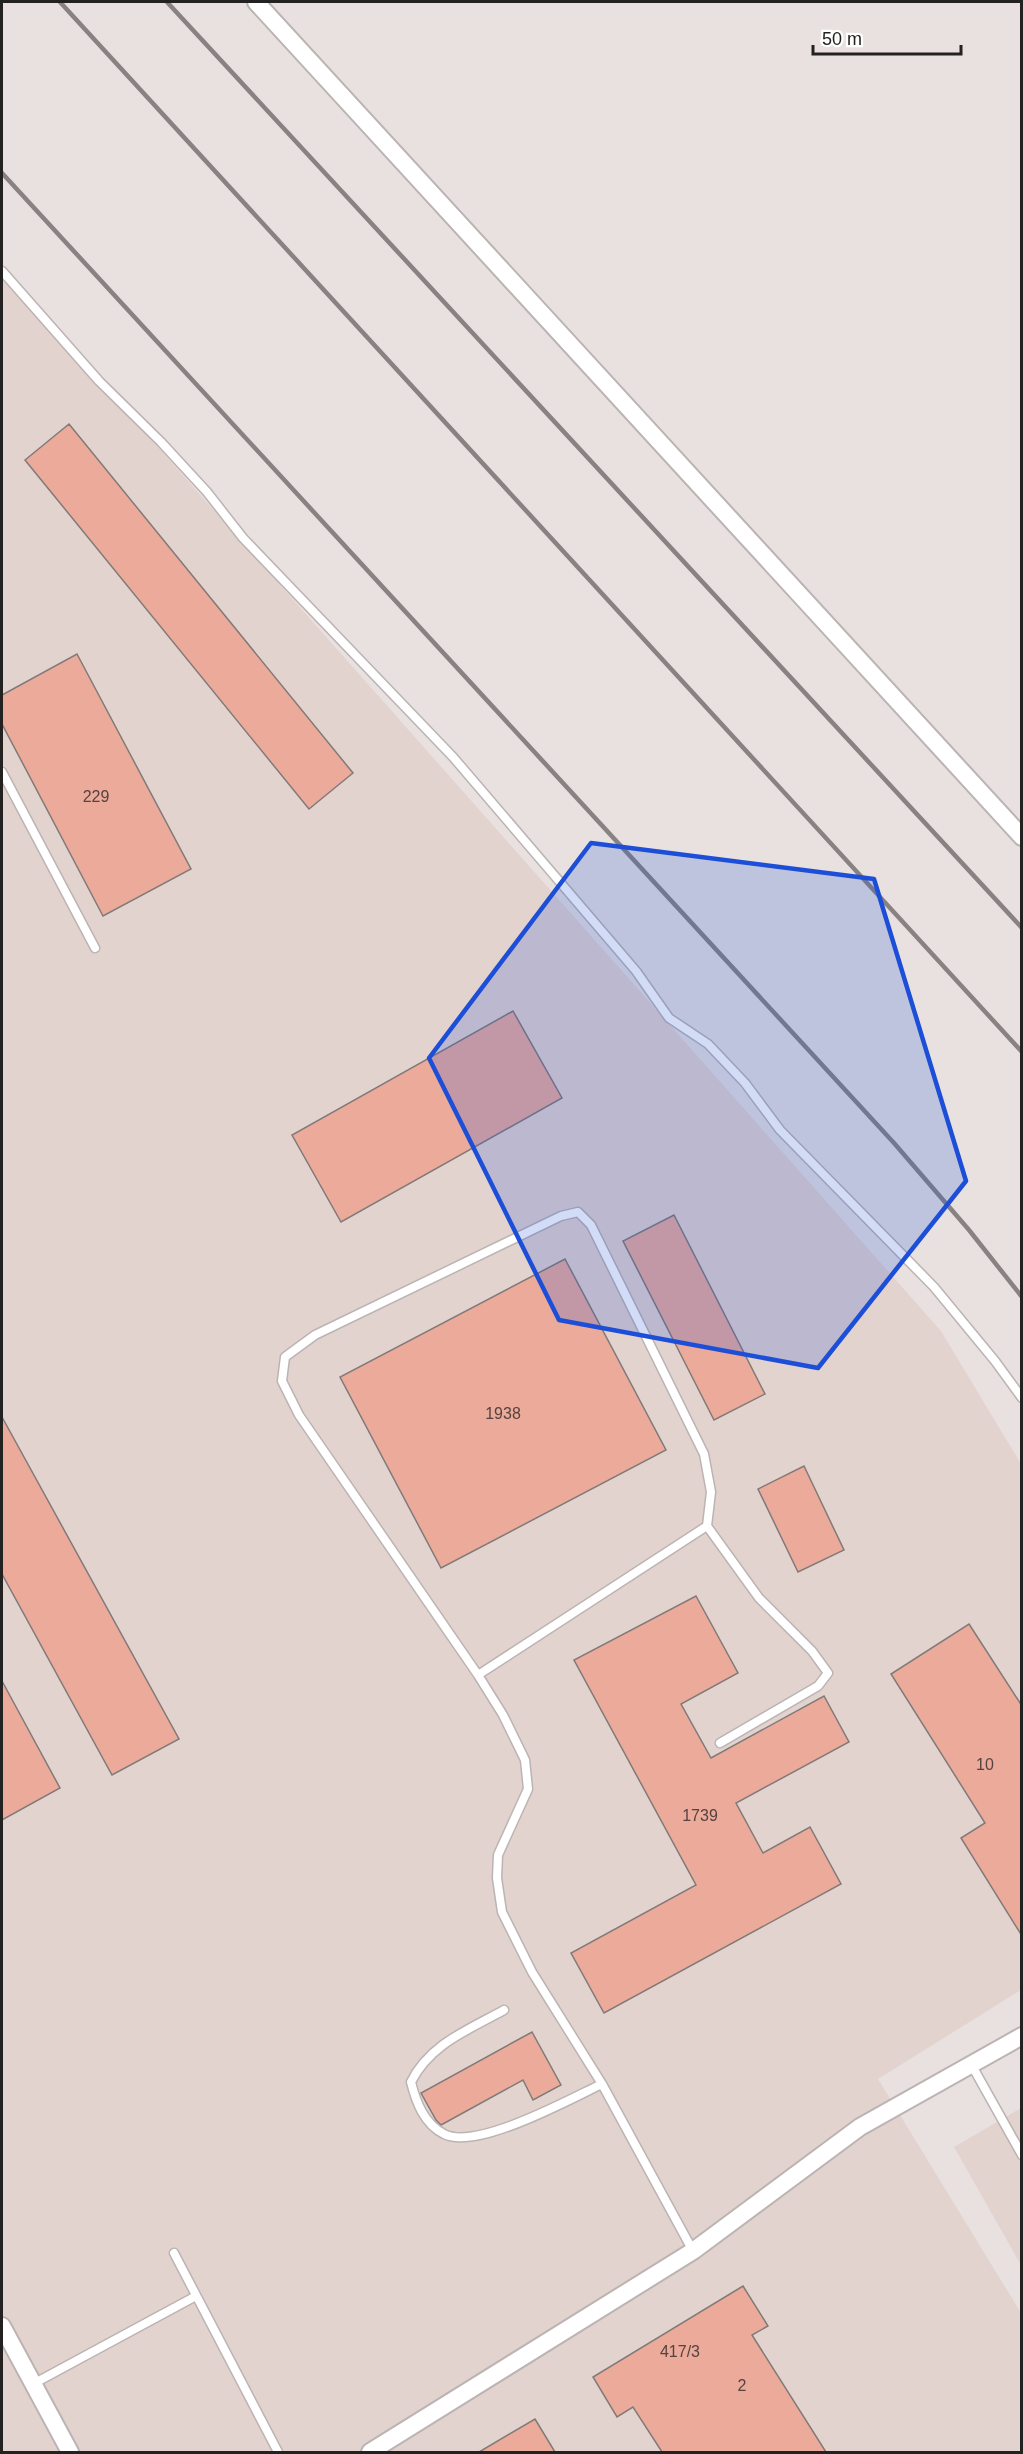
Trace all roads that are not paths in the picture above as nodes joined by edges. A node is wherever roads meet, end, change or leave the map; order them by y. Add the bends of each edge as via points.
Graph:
1 (256, 2) edge
2 (2, 272) edge
3 (2, 772) edge
4 (1022, 837) edge
5 (95, 948) dead end
6 (1022, 1398) edge
7 (707, 1526) junction
8 (478, 1675) junction
9 (720, 1743) dead end
10 (504, 2010) dead end
11 (1022, 2036) edge
12 (971, 2064) junction
13 (602, 2084) junction
14 (1022, 2155) edge
15 (693, 2251) junction
16 (174, 2253) dead end
17 (196, 2296) junction
18 (2, 2326) edge
19 (33, 2384) junction
20 (70, 2452) edge
21 (278, 2452) edge
22 (370, 2452) edge

1 - 4 street
2 - 6 lane via 99,381 207,492 243,538 453,757 629,963 669,1018 708,1044 745,1083 780,1130 934,1287
3 - 5 lane
7 - 8 lane
7 - 8 lane via 711,1492 704,1454 591,1225 578,1212 561,1216 315,1335 285,1357 282,1381 299,1415
7 - 9 lane via 759,1598 828,1672 818,1686
8 - 13 lane via 525,1760 528,1789 498,1855 502,1912 532,1972
10 - 13 lane via 440,2045 420,2064 411,2082 416,2101 430,2125 461,2139 488,2134
11 - 12 street
12 - 14 lane
12 - 15 street via 860,2127
13 - 15 lane
15 - 22 street
16 - 17 lane
17 - 19 lane
17 - 21 lane
18 - 19 street
19 - 20 street

